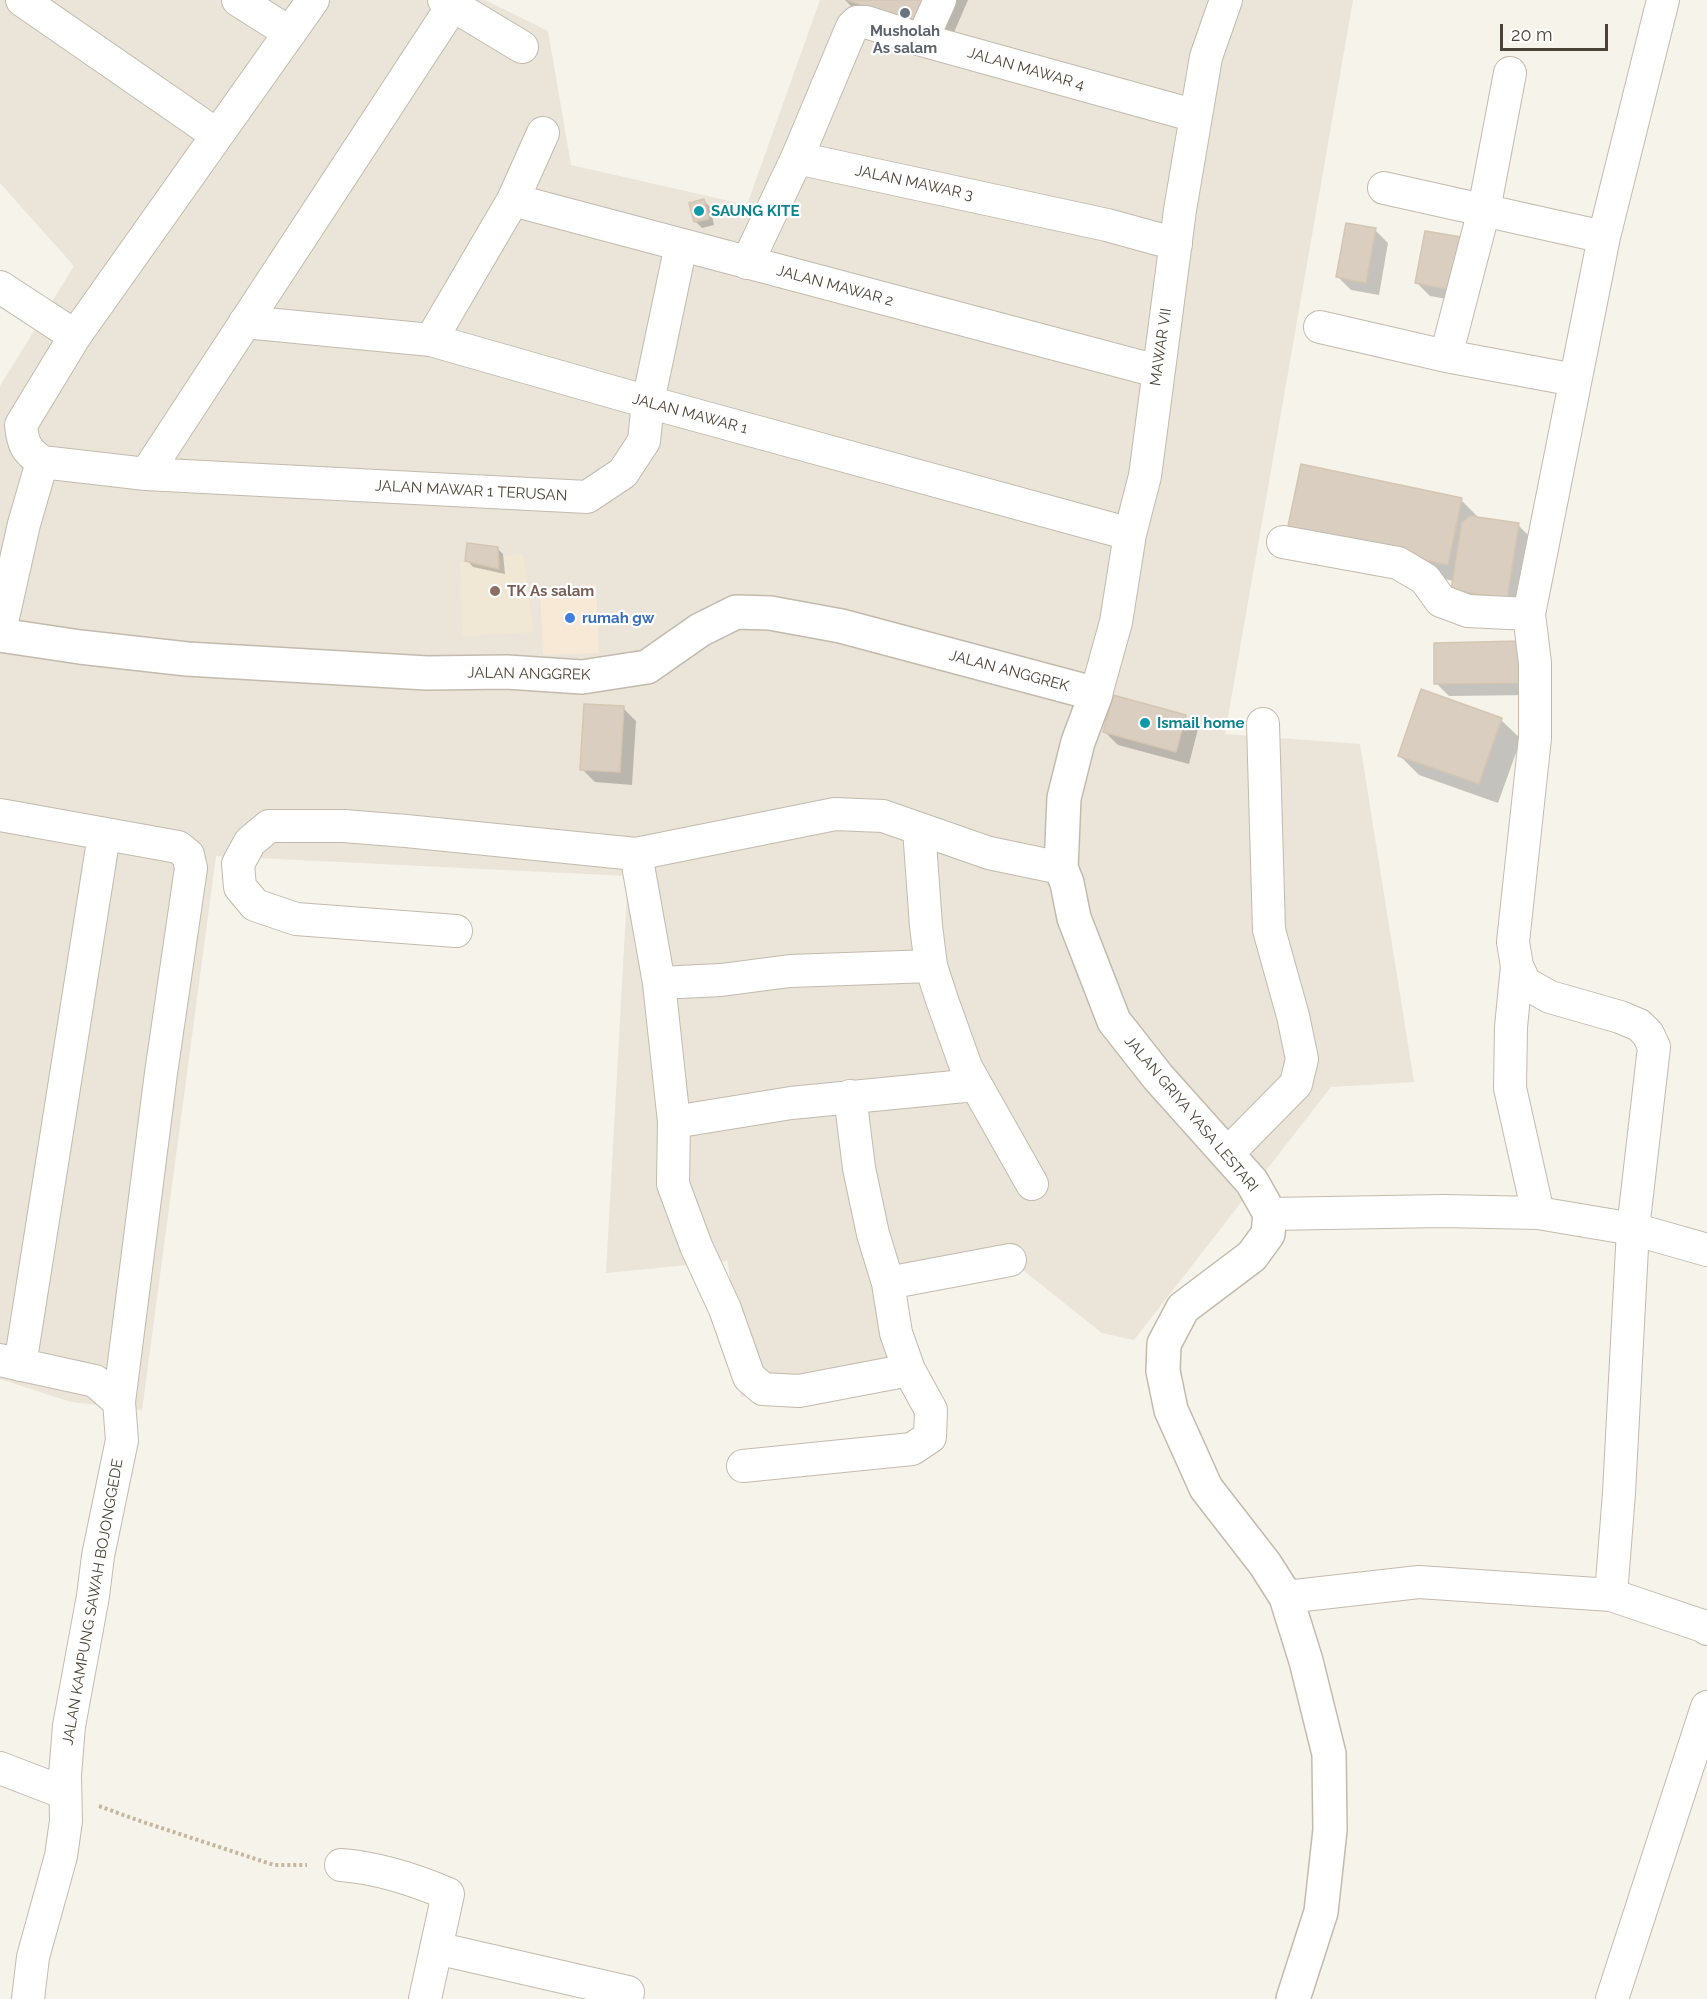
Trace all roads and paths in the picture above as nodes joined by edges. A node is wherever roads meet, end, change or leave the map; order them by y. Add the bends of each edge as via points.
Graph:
1 (22, 0) edge
2 (238, 0) edge
3 (313, 0) edge
4 (940, 0) edge
5 (1226, 0) edge
6 (1664, 0) edge
7 (448, 2) edge
8 (290, 33) junction
9 (922, 40) junction
10 (522, 47) dead end
11 (1510, 73) dead end
12 (1196, 116) junction
13 (543, 133) dead end
14 (217, 135) junction
15 (797, 158) junction
16 (1384, 188) dead end
17 (513, 200) junction
18 (1484, 210) junction
19 (1604, 237) junction
20 (1176, 244) junction
21 (681, 245) junction
22 (747, 263) junction
23 (0, 287) edge
24 (245, 322) junction
25 (1320, 327) dead end
26 (75, 336) junction
27 (431, 340) junction
28 (1446, 356) junction
29 (1157, 371) junction
30 (1575, 380) junction
31 (648, 402) junction
32 (42, 462) junction
33 (146, 474) junction
34 (1130, 534) junction
35 (1283, 542) dead end
36 (1529, 614) junction
37 (0, 633) edge
38 (1096, 694) junction
39 (1263, 724) dead end
40 (0, 815) edge
41 (919, 829) junction
42 (104, 835) junction
43 (636, 854) junction
44 (1061, 868) junction
45 (456, 931) dead end
46 (931, 966) junction
47 (1517, 966) junction
48 (659, 983) junction
49 (975, 1085) junction
50 (850, 1096) junction
51 (674, 1122) junction
52 (1227, 1154) junction
53 (1032, 1184) dead end
54 (1538, 1213) junction
55 (1270, 1214) junction
56 (1632, 1229) junction
57 (1707, 1250) edge
58 (1010, 1260) dead end
59 (888, 1283) junction
60 (10, 1362) edge
61 (909, 1370) junction
62 (119, 1402) junction
63 (743, 1466) dead end
64 (1611, 1595) junction
65 (1286, 1597) junction
66 (1707, 1629) edge
67 (1707, 1707) edge
68 (1699, 1755) edge
69 (0, 1768) edge
70 (65, 1793) junction
71 (341, 1866) joint
72 (436, 1948) junction
73 (28, 1999) edge
74 (424, 1999) edge
75 (626, 1999) edge
76 (1293, 1999) edge
77 (1612, 1999) edge

1 - 14 street
2 - 8 street
3 - 8 street
4 - 9 street
5 - 12 street, MAWAR VII via 1206,57
6 - 19 street
7 - 10 street
7 - 24 street
8 - 14 street
9 - 12 street, JALAN MAWAR 4
9 - 15 street, JALAN MAWAR 4 via 857,22
11 - 18 street
12 - 20 street, MAWAR VII
13 - 17 street
14 - 26 street
15 - 20 street, JALAN MAWAR 3 via 1107,225
15 - 22 street
16 - 18 street
17 - 21 street, JALAN MAWAR 2
17 - 27 street
18 - 19 street
18 - 28 street
19 - 30 street
20 - 29 street, MAWAR VII
21 - 22 street, JALAN MAWAR 2
21 - 31 street, JALAN MAWAR 1 TERUSAN
22 - 29 street, JALAN MAWAR 2
23 - 26 street
24 - 27 street, JALAN MAWAR 1
24 - 33 street
25 - 28 street
26 - 32 street via 21,425 28,452
27 - 31 street, JALAN MAWAR 1
28 - 30 street
29 - 34 street, MAWAR VII via 1145,476
30 - 36 street
31 - 33 street, JALAN MAWAR 1 TERUSAN via 644,441 623,473 587,497
31 - 34 street, JALAN MAWAR 1
32 - 33 street, JALAN MAWAR 1 TERUSAN
32 - 37 street
34 - 38 street, MAWAR VII via 1116,622
35 - 36 street via 1398,563 1425,579 1441,601 1468,611
36 - 47 street via 1535,663 1535,738 1513,942
37 - 38 street, JALAN ANGGREK via 187,659 427,673 507,672 582,677 647,667 700,630 736,612 759,613 841,626
38 - 44 street, JALAN GRIYA YASA LESTARI via 1078,742 1064,798
39 - 52 street via 1269,930 1302,1059 1296,1084
40 - 42 street, JALAN KAMPUNG SAWAH BOJONGGEDE
41 - 43 street via 883,816 835,814
41 - 44 street via 989,853
41 - 46 street
42 - 60 street
42 - 62 street, JALAN KAMPUNG SAWAH BOJONGGEDE via 178,848 188,855 191,868
43 - 45 street via 344,826 269,826 250,842 238,864 240,887 255,905 296,919
43 - 48 street
44 - 52 street, JALAN GRIYA YASA LESTARI via 1074,918 1114,1021
46 - 48 street via 790,971
46 - 49 street
47 - 54 street via 1510,1088
47 - 56 street via 1525,982 1550,997 1639,1025 1654,1047
48 - 51 street
49 - 50 street
49 - 53 street
50 - 51 street
50 - 59 street via 859,1168
51 - 61 street via 673,1184 749,1377 763,1389 799,1391
52 - 55 street, JALAN GRIYA YASA LESTARI via 1252,1182
54 - 55 street
54 - 56 street
55 - 65 street via 1268,1234 1252,1256 1183,1308 1164,1344 1163,1371 1171,1410 1206,1488
56 - 57 street
56 - 64 street
58 - 59 street
59 - 61 street via 896,1333
60 - 62 street via 95,1381
61 - 63 street via 931,1410 930,1437 912,1449
62 - 70 street, JALAN KAMPUNG SAWAH BOJONGGEDE via 122,1440 69,1726
64 - 65 street via 1419,1582
64 - 66 street
65 - 76 street via 1329,1754 1330,1830 1321,1912
67 - 68 street
68 - 77 street
69 - 70 street
70 - 71 path via 274,1865
70 - 73 street, JALAN KAMPUNG SAWAH BOJONGGEDE via 61,1857 33,1957
71 - 72 street via 414,1879 448,1894
72 - 74 street
72 - 75 street via 628,1992

